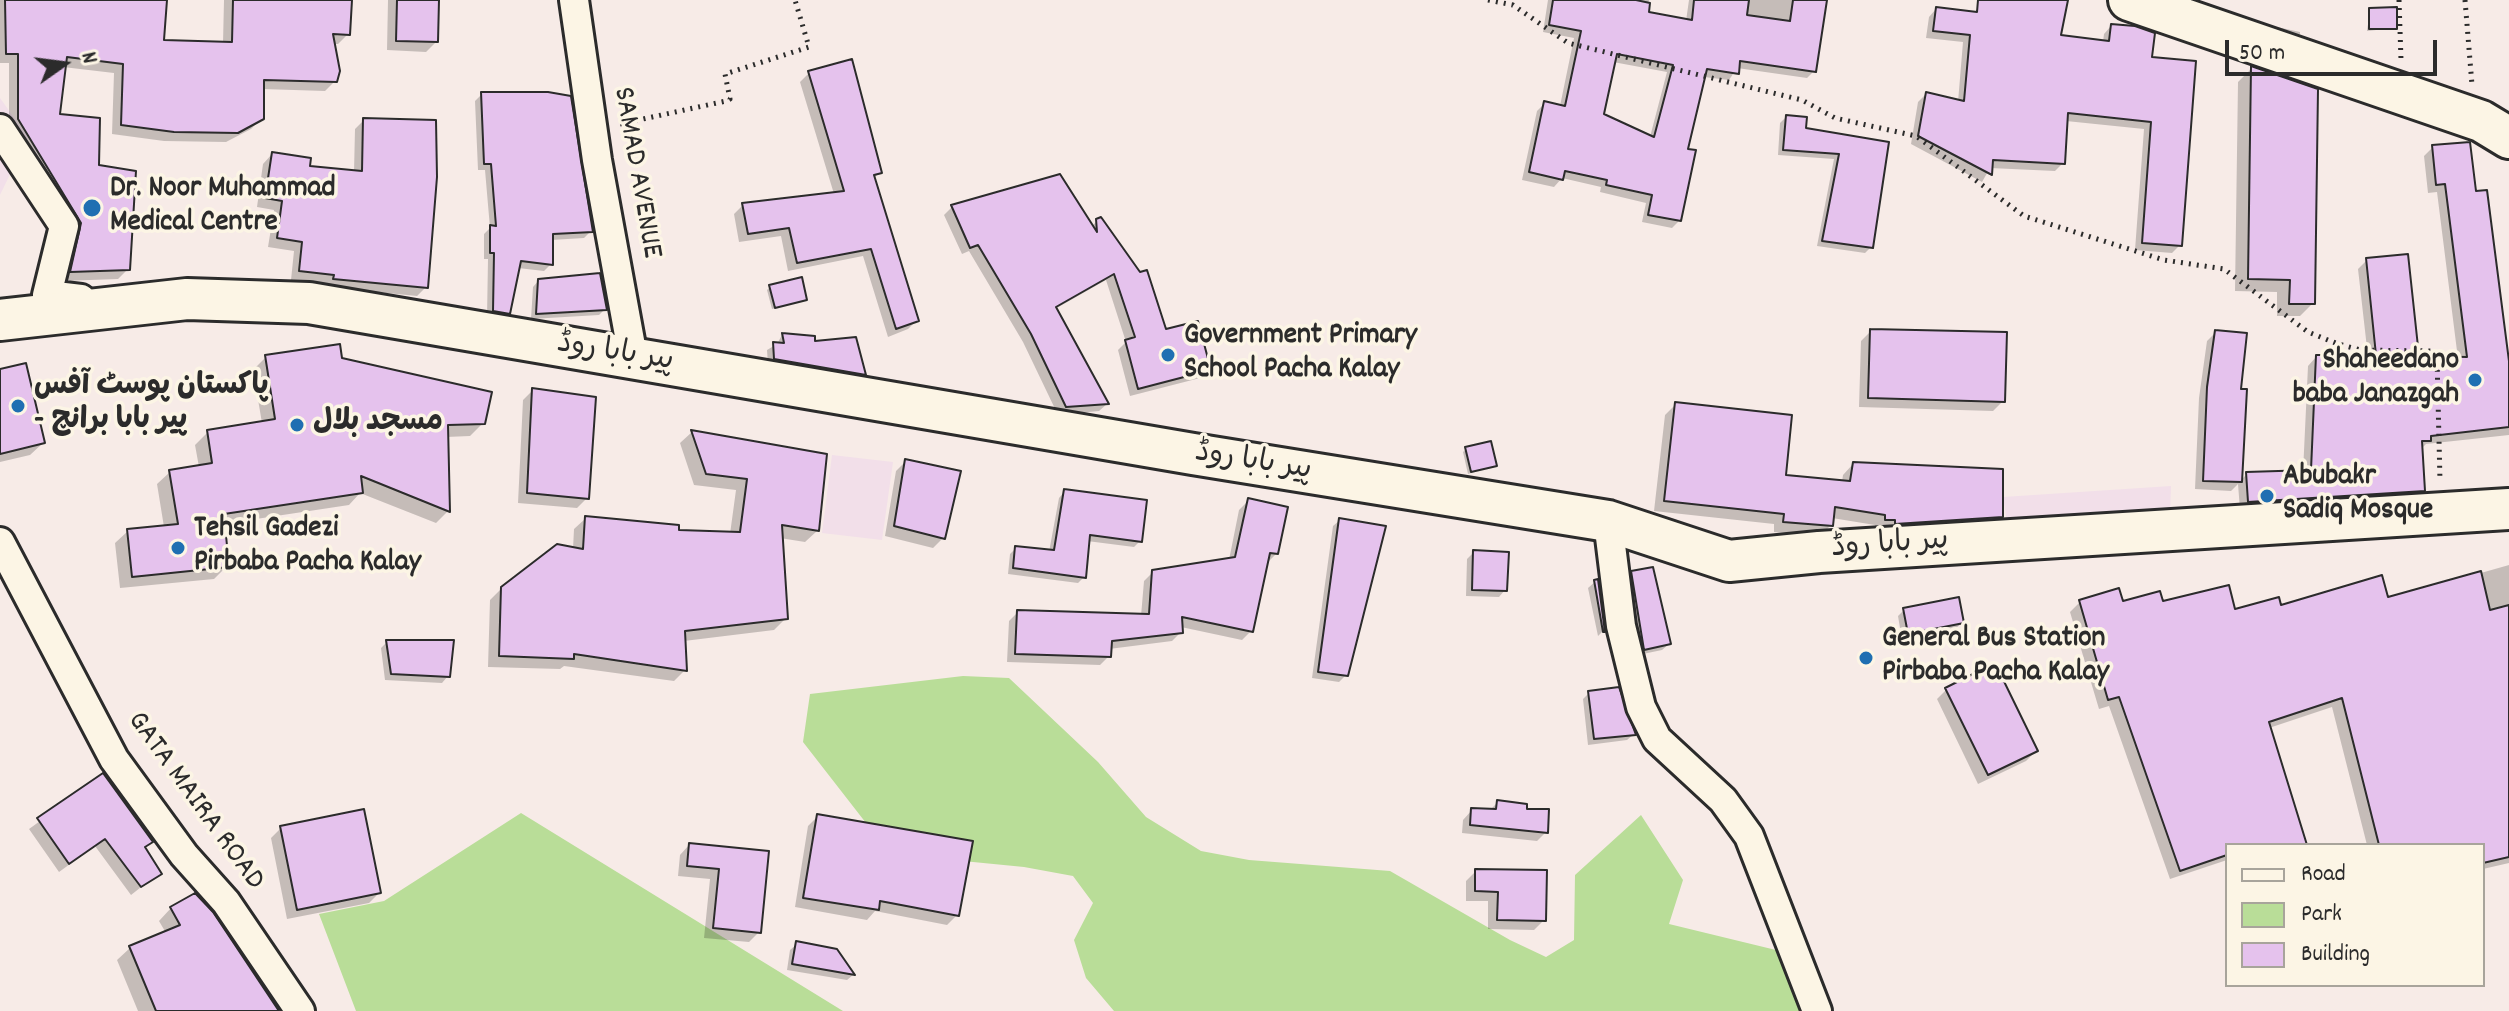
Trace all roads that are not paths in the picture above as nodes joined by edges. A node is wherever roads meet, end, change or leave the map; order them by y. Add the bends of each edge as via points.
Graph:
1 (574, 0) edge
2 (2129, 0) edge
3 (0, 129) edge
4 (2495, 129) edge
5 (117, 307) junction
6 (0, 320) edge
7 (633, 357) junction
8 (2509, 509) edge
9 (1608, 521) junction
10 (0, 542) edge
11 (300, 1011) edge
12 (1817, 1011) edge

1 - 7 street, SAMAD AVENUE
2 - 4 main road
3 - 5 street via 64,226 47,295
5 - 6 main road, پیر بابا روڈ
5 - 7 main road, پیر بابا روڈ via 187,299 309,303
7 - 9 main road, پیر بابا روڈ
8 - 9 main road, پیر بابا روڈ via 1729,561
9 - 12 street via 1621,626 1641,707 1657,739 1723,800 1749,836
10 - 11 street, GATA MAIRA ROAD via 114,759 184,855 226,902

